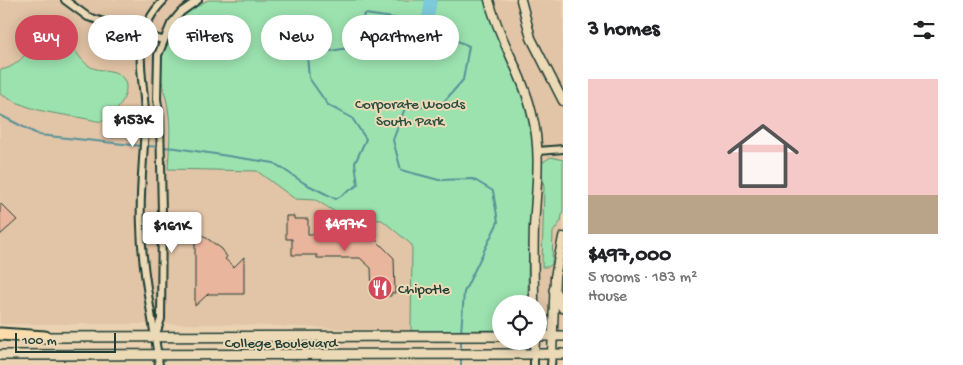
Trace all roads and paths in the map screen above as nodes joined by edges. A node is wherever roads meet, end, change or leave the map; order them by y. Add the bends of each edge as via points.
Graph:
1 (65, 0) edge
2 (164, 0) edge
3 (489, 0) edge
4 (522, 0) edge
5 (196, 1) edge
6 (153, 15) edge
7 (88, 16) edge
8 (158, 39) edge
9 (162, 40) junction
10 (139, 60) edge
11 (563, 101) edge
12 (563, 149) edge
13 (538, 151) junction
14 (563, 237) edge
15 (554, 290) junction
16 (534, 295) edge
17 (563, 308) edge
18 (0, 334) edge
19 (547, 336) edge
20 (552, 336) junction
21 (563, 336) edge
22 (45, 337) junction
23 (155, 337) junction
24 (492, 337) edge
25 (0, 338) edge
26 (534, 350) edge
27 (534, 354) junction
28 (552, 354) junction
29 (563, 354) edge
30 (0, 355) edge
31 (158, 361) edge
32 (534, 365) edge
33 (552, 365) edge

1 - 7 street
2 - 6 street
3 - 13 street via 528,99
4 - 11 street via 531,38
5 - 9 street via 175,19
8 - 9 street
9 - 23 street via 157,64 162,213 161,319
10 - 23 street via 144,105 141,228
12 - 13 street
13 - 16 street
14 - 15 street
15 - 17 main road
15 - 20 street
18 - 22 highway
19 - 20 main road
20 - 21 main road
20 - 28 street
22 - 23 main road, College Boulevard
22 - 25 main road, College Boulevard
23 - 24 main road, College Boulevard
23 - 31 street
26 - 27 street
27 - 28 main road, College Boulevard
27 - 31 main road, College Boulevard
27 - 32 street
28 - 29 main road, College Boulevard
28 - 33 street
30 - 31 main road, College Boulevard

